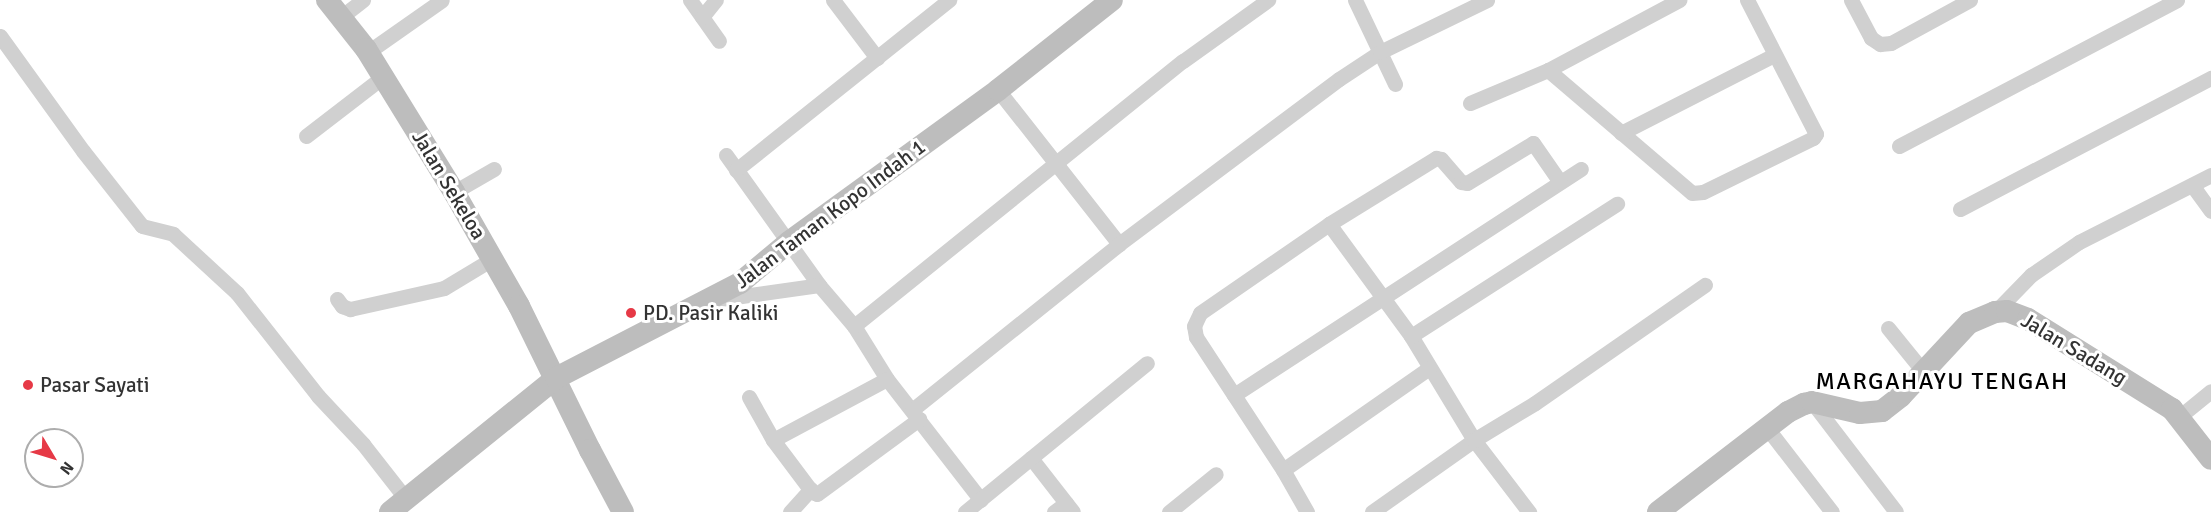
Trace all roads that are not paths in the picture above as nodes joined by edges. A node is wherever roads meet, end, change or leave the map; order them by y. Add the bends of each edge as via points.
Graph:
1 (363, 0) edge
2 (442, 0) edge
3 (690, 0) edge
4 (716, 0) edge
5 (833, 0) edge
6 (949, 0) edge
7 (1112, 0) edge
8 (1268, 0) edge
9 (1354, 0) edge
10 (1487, 0) edge
11 (1679, 0) edge
12 (1747, 0) edge
13 (1851, 0) edge
14 (1970, 0) edge
15 (2177, 0) edge
16 (334, 8) edge
17 (702, 17) junction
18 (0, 36) edge
19 (719, 41) dead end
20 (368, 52) junction
21 (1380, 52) junction
22 (1774, 55) junction
23 (876, 58) junction
24 (1548, 70) junction
25 (384, 76) junction
26 (2211, 78) edge
27 (1395, 84) dead end
28 (998, 90) junction
29 (1470, 103) dead end
30 (1621, 133) junction
31 (306, 135) dead end
32 (1899, 146) dead end
33 (726, 155) dead end
34 (1057, 164) junction
35 (494, 169) dead end
36 (1581, 169) dead end
37 (736, 170) junction
38 (2211, 175) edge
39 (1560, 182) junction
40 (2192, 185) junction
41 (454, 192) junction
42 (1617, 204) dead end
43 (1960, 209) dead end
44 (2211, 211) edge
45 (1329, 224) junction
46 (789, 242) junction
47 (1119, 244) junction
48 (492, 259) junction
49 (819, 285) junction
50 (1705, 285) dead end
51 (1382, 298) junction
52 (337, 299) dead end
53 (708, 300) junction
54 (1995, 312) junction
55 (854, 326) junction
56 (1888, 328) dead end
57 (1411, 336) junction
58 (1147, 363) dead end
59 (1429, 368) junction
60 (1923, 371) junction
61 (556, 378) junction
62 (887, 379) junction
63 (2211, 392) edge
64 (1233, 395) junction
65 (749, 397) dead end
66 (1812, 402) junction
67 (916, 414) junction
68 (2180, 417) junction
69 (1767, 428) junction
70 (773, 440) junction
71 (1474, 440) junction
72 (1031, 458) junction
73 (2211, 459) edge
74 (1283, 470) junction
75 (1216, 474) dead end
76 (811, 489) junction
77 (981, 500) junction
78 (398, 505) edge
79 (1065, 509) edge
80 (623, 512) edge
81 (790, 512) edge
82 (965, 512) edge
83 (1169, 512) edge
84 (1307, 512) edge
85 (1372, 512) edge
86 (1529, 512) edge
87 (1658, 512) edge
88 (1832, 512) edge
89 (1896, 512) edge

1 - 16 street
2 - 20 street
3 - 17 street
4 - 17 street
5 - 23 street
6 - 23 street
7 - 28 street, Jalan Taman Kopo Indah 1
8 - 34 street via 1183,61
9 - 21 street
10 - 21 street
11 - 24 street
12 - 22 street
13 - 14 street via 1871,38 1880,44 1891,43
15 - 32 street
16 - 20 street, Jalan Sekeloa
17 - 19 street
18 - 78 street via 142,226 173,234 237,293 318,396 363,444
20 - 25 street, Jalan Sekeloa
21 - 27 street
21 - 47 street via 1299,107
22 - 30 street
22 - 30 street via 1815,130 1813,138 1695,193
23 - 37 street
24 - 29 street
24 - 30 street
25 - 31 street
25 - 41 street, Jalan Sekeloa
26 - 43 street
28 - 34 street
28 - 46 street, Jalan Taman Kopo Indah 1
33 - 37 street
34 - 47 street
34 - 55 street
35 - 41 street
36 - 39 street
37 - 46 street
38 - 40 street
39 - 45 street via 1533,142 1467,183 1436,158
39 - 51 street
40 - 44 street
40 - 54 street via 2079,242 2031,275
41 - 48 street, Jalan Sekeloa
42 - 57 street
45 - 51 street
45 - 64 street via 1197,318 1196,337
46 - 49 street
46 - 53 street, Jalan Taman Kopo Indah 1 via 740,283
47 - 67 street
48 - 52 street via 444,288 350,309
48 - 61 street, Jalan Sekeloa
49 - 53 street
49 - 55 street
50 - 71 street via 1535,403
51 - 57 street
51 - 64 street
53 - 61 street, Jalan Taman Kopo Indah 1
54 - 60 street, Jalan Sadang via 1969,323
54 - 68 street, Jalan Sadang via 2007,311 2028,319
55 - 62 street
56 - 60 street
57 - 59 street
58 - 72 street
59 - 71 street
59 - 74 street
60 - 66 street, Jalan Sadang via 1897,399 1875,413
61 - 78 street, Jalan Taman Kopo Indah 1
61 - 80 street
62 - 67 street
62 - 70 street
63 - 68 street
64 - 74 street
65 - 70 street
66 - 69 street via 1788,412
66 - 89 street
67 - 76 street via 820,493
67 - 77 street
68 - 73 street, Jalan Sadang
69 - 87 street
69 - 88 street
70 - 76 street
71 - 85 street
71 - 86 street
72 - 77 street
72 - 79 street
74 - 84 street
75 - 83 street
76 - 81 street
77 - 82 street

